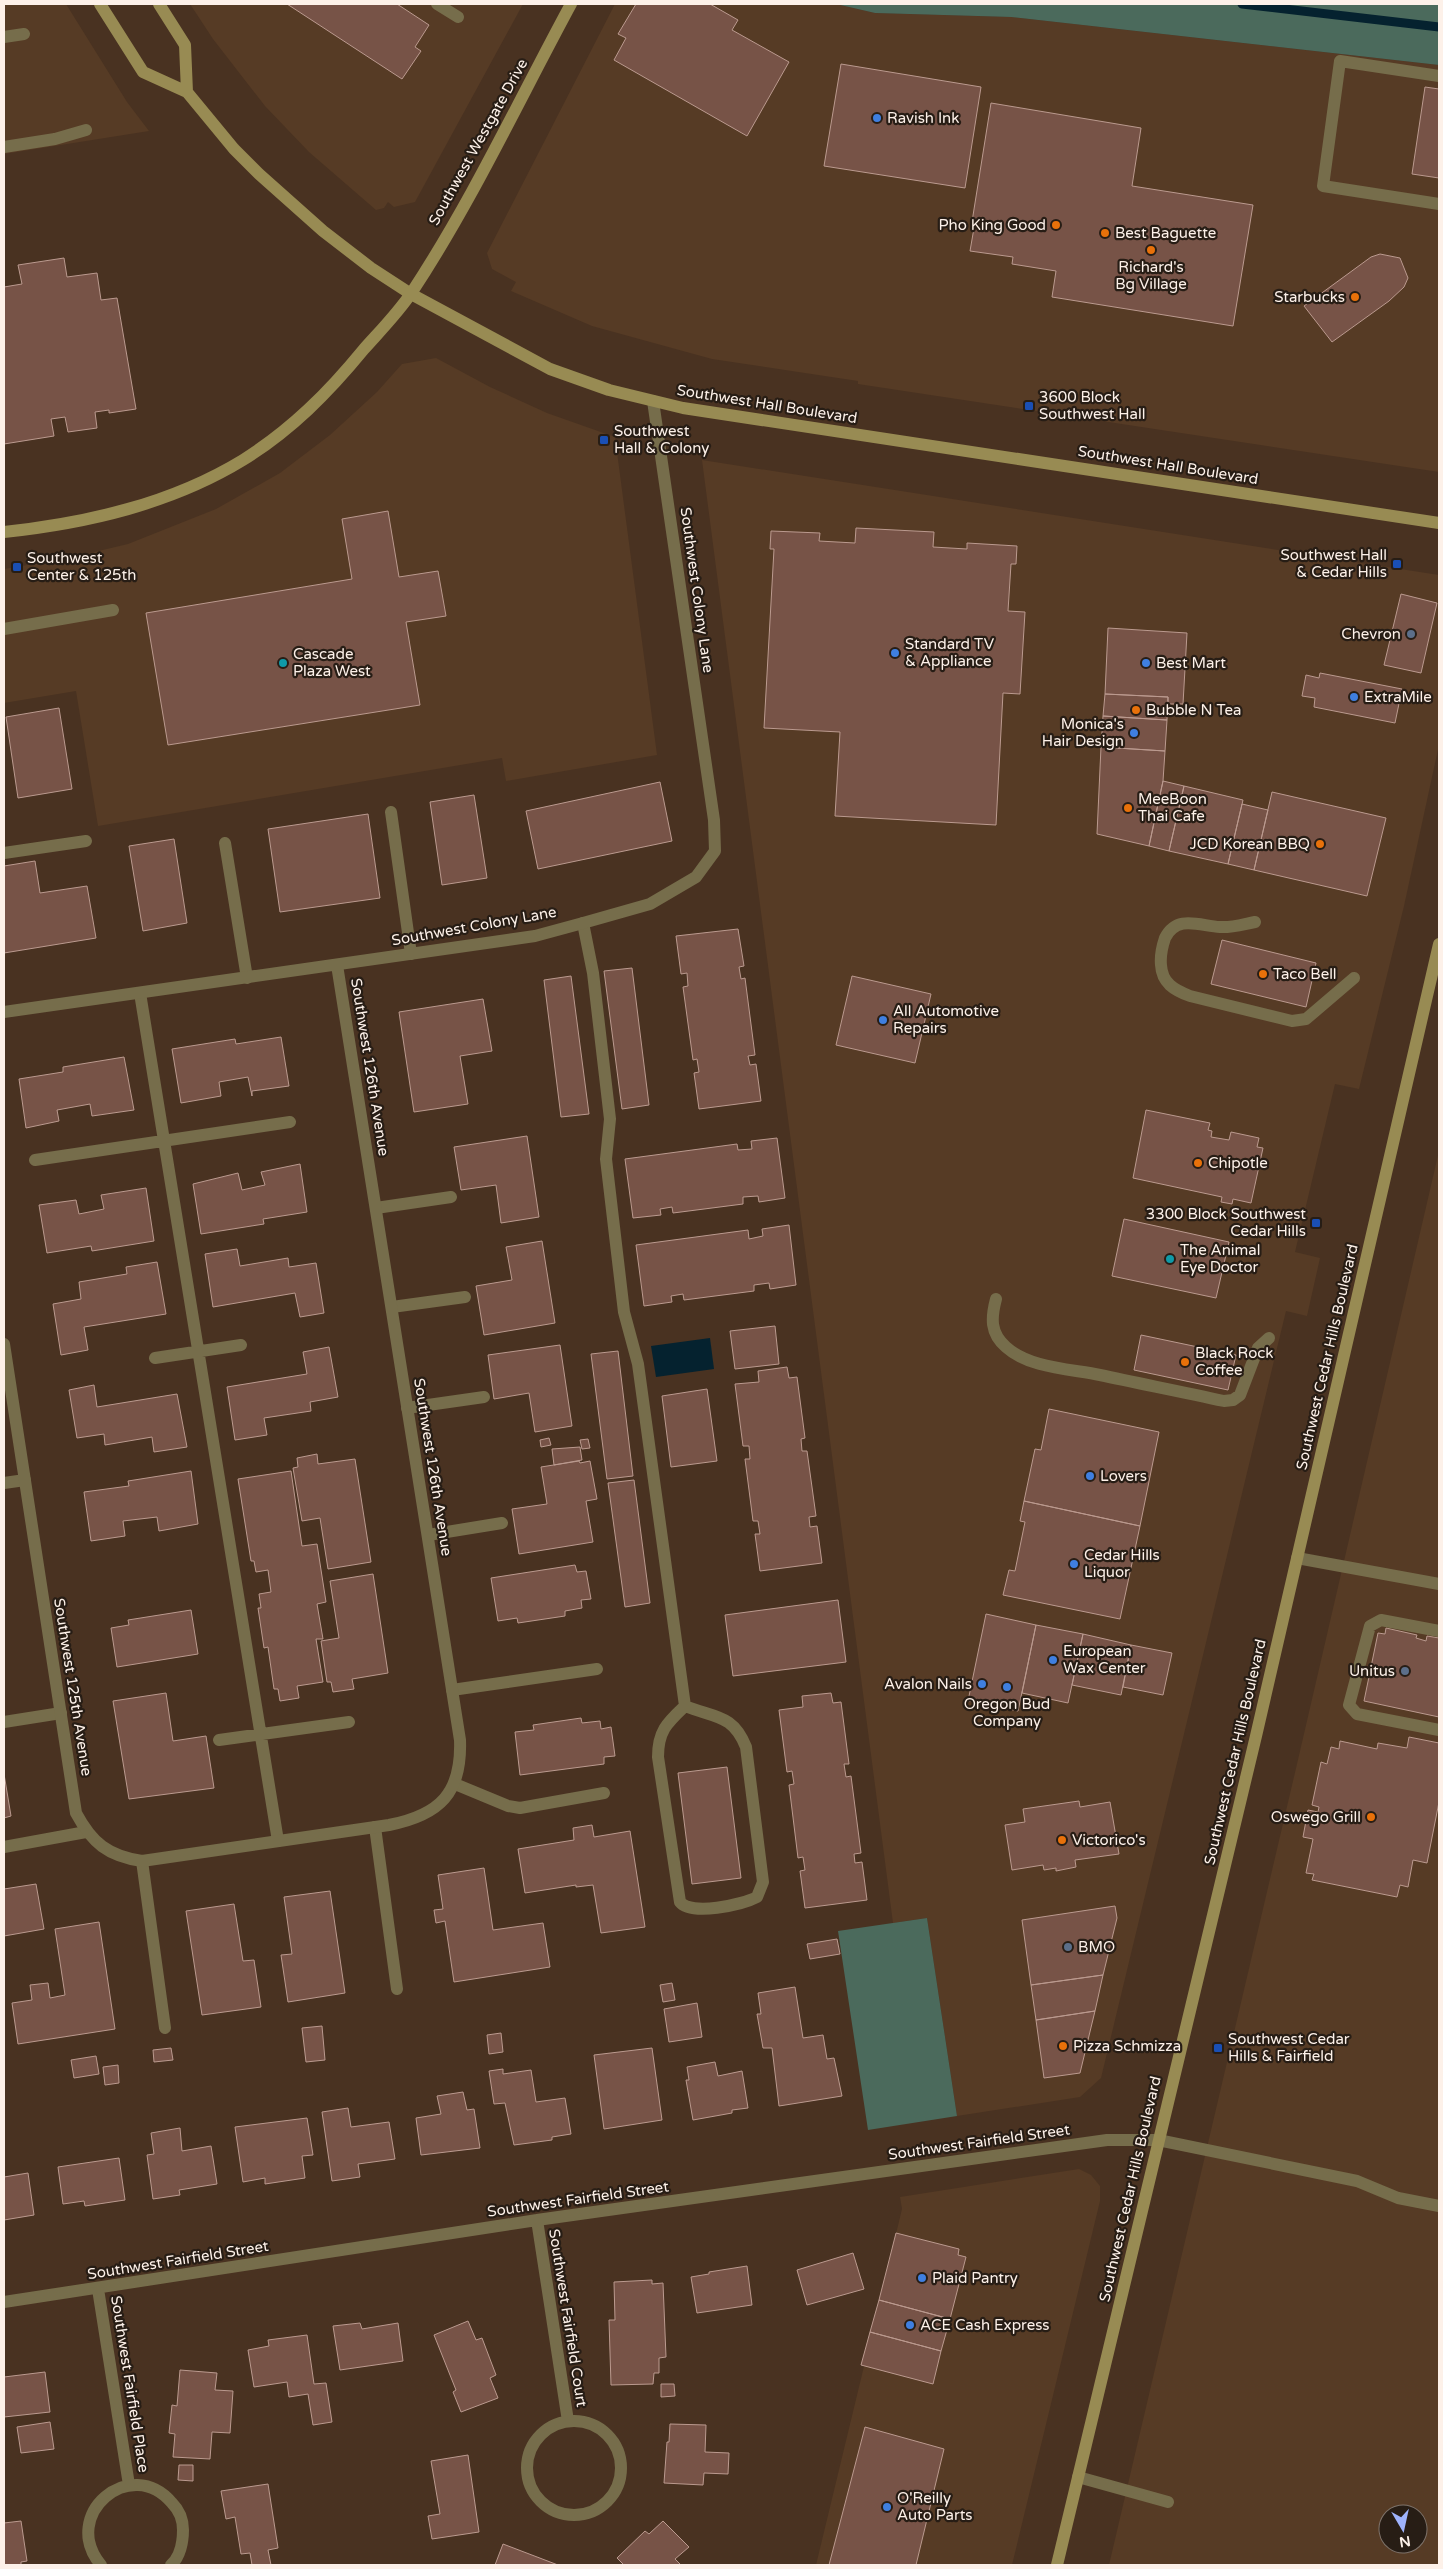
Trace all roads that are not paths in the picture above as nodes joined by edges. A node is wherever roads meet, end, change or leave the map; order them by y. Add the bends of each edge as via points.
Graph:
1 (100, 4) edge
2 (159, 4) edge
3 (437, 4) edge
4 (571, 4) edge
5 (458, 17) dead end
6 (24, 34) dead end
7 (4, 37) edge
8 (1439, 76) edge
9 (187, 92) junction
10 (86, 130) dead end
11 (4, 147) edge
12 (1439, 204) edge
13 (410, 294) junction
14 (653, 401) junction
15 (1439, 523) edge
16 (4, 532) edge
17 (113, 610) dead end
18 (4, 629) edge
19 (391, 812) dead end
20 (86, 841) dead end
21 (225, 843) dead end
22 (4, 853) edge
23 (1255, 922) dead end
24 (583, 923) junction
25 (1439, 944) edge
26 (411, 954) junction
27 (337, 965) junction
28 (247, 978) junction
29 (1354, 978) dead end
30 (140, 993) junction
31 (4, 1012) edge
32 (290, 1122) dead end
33 (164, 1139) junction
34 (35, 1160) dead end
35 (450, 1196) dead end
36 (376, 1208) junction
37 (465, 1297) dead end
38 (996, 1299) dead end
39 (392, 1308) junction
40 (1269, 1338) dead end
41 (4, 1344) edge
42 (241, 1345) dead end
43 (199, 1351) junction
44 (155, 1358) dead end
45 (484, 1397) dead end
46 (407, 1408) junction
47 (25, 1480) junction
48 (4, 1483) edge
49 (502, 1523) dead end
50 (428, 1535) junction
51 (1297, 1558) junction
52 (1439, 1584) edge
53 (1439, 1631) edge
54 (597, 1669) dead end
55 (452, 1690) junction
56 (685, 1706) junction
57 (61, 1713) junction
58 (4, 1722) edge
59 (349, 1722) dead end
60 (1439, 1730) edge
61 (262, 1734) junction
62 (218, 1740) dead end
63 (455, 1784) junction
64 (604, 1793) dead end
65 (375, 1826) junction
66 (86, 1832) junction
67 (278, 1841) junction
68 (4, 1846) edge
69 (142, 1861) junction
70 (397, 1989) dead end
71 (165, 2028) dead end
72 (1158, 2140) junction
73 (1439, 2206) edge
74 (536, 2220) junction
75 (98, 2289) junction
76 (4, 2302) edge
77 (568, 2421) junction
78 (1078, 2477) junction
79 (129, 2485) junction
80 (1168, 2502) dead end
81 (101, 2565) edge
82 (171, 2565) edge
83 (1057, 2565) edge

1 - 9 main road, Southwest Hall Boulevard via 143,72
2 - 9 main road via 185,45
3 - 5 street
4 - 13 main road, Southwest Westgate Drive via 483,170
6 - 7 street
8 - 12 street via 1340,61 1323,186
9 - 13 main road, Southwest Hall Boulevard via 234,149 289,201 344,247
10 - 11 street via 55,139
13 - 14 main road, Southwest Hall Boulevard via 550,369 609,390
13 - 16 main road, Southwest Westgate Drive via 328,392 278,435 241,461 196,484 127,510
14 - 15 main road, Southwest Hall Boulevard via 699,411
14 - 24 street, Southwest Colony Lane via 714,820 715,851 696,877 650,904
17 - 18 street
19 - 26 street
20 - 22 street
21 - 28 street
23 - 29 street via 1222,928 1188,922 1176,924 1169,931 1160,954 1166,982 1190,996 1292,1021 1306,1019
24 - 26 street, Southwest Colony Lane via 535,936
24 - 56 street via 593,973 610,1119 606,1159 624,1312 638,1364
25 - 51 main road, Southwest Cedar Hills Boulevard
26 - 27 street, Southwest Colony Lane
27 - 28 street, Southwest Colony Lane
27 - 36 street, Southwest 126th Avenue
28 - 30 street, Southwest Colony Lane
30 - 31 street, Southwest Colony Lane
30 - 33 street
32 - 33 street
33 - 34 street
33 - 43 street
35 - 36 street
36 - 39 street, Southwest 126th Avenue
37 - 39 street
38 - 40 street via 991,1317 993,1328 1006,1347 1017,1355 1224,1401 1240,1395 1258,1348
39 - 46 street, Southwest 126th Avenue
41 - 47 street, Southwest 125th Avenue
42 - 43 street
43 - 44 street
43 - 61 street
45 - 46 street
46 - 50 street, Southwest 126th Avenue
47 - 48 street
47 - 57 street, Southwest 125th Avenue
49 - 50 street
50 - 55 street, Southwest 126th Avenue
51 - 52 street
51 - 72 main road, Southwest Cedar Hills Boulevard
53 - 60 street via 1381,1620 1370,1626 1349,1705 1357,1714
54 - 55 street
55 - 63 street, Southwest 126th Avenue via 461,1758
56 - 56 street via 665,1725 658,1743 680,1902 684,1907 695,1910 748,1901 757,1897 763,1882 746,1747 740,1732 729,1721
57 - 58 street
57 - 66 street, Southwest 125th Avenue via 76,1813
59 - 61 street
61 - 62 street
61 - 67 street
63 - 64 street via 520,1808
63 - 65 street, Southwest 126th Avenue via 437,1808 408,1821
65 - 67 street, Southwest 126th Avenue
65 - 70 street
66 - 68 street
66 - 69 street, Southwest 125th Avenue via 120,1857
67 - 69 street, Southwest 125th Avenue
69 - 71 street
72 - 73 street, Southwest Fairfield Street via 1357,2181 1398,2198
72 - 74 street, Southwest Fairfield Street via 1106,2140
72 - 78 main road, Southwest Cedar Hills Boulevard
74 - 75 street, Southwest Fairfield Street
74 - 77 street, Southwest Fairfield Court
75 - 76 street, Southwest Fairfield Street
75 - 79 street, Southwest Fairfield Place
77 - 77 street, Southwest Fairfield Court via 554,2425 536,2440 527,2460 527,2474 532,2490 542,2503 561,2514 582,2514 601,2507 615,2491 621,2471 616,2446 603,2431 588,2423
78 - 80 street
78 - 83 main road, Southwest Cedar Hills Boulevard
79 - 81 street, Southwest Fairfield Place via 112,2491 99,2502 90,2518 88,2539 94,2557
79 - 82 street, Southwest Fairfield Place via 150,2487 166,2495 178,2509 183,2525 183,2543

